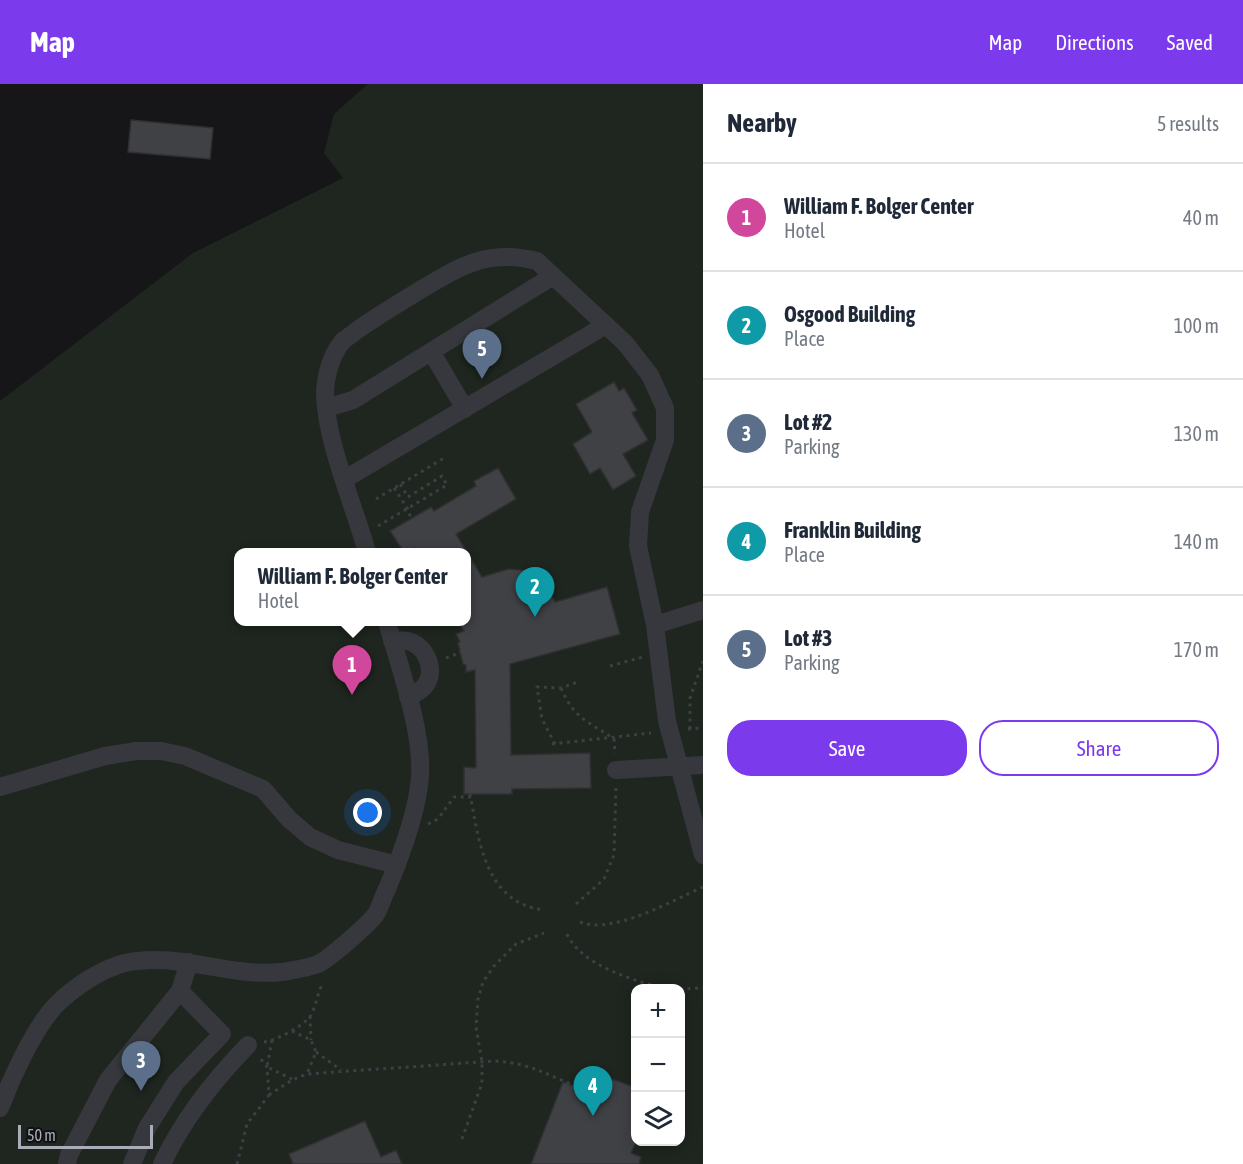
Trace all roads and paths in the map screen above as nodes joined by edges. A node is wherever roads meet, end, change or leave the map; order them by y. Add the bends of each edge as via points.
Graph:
1 (553, 276) junction
2 (606, 325) junction
3 (432, 353) junction
4 (326, 408) junction
5 (465, 409) junction
6 (444, 458) dead end
7 (345, 479) junction
8 (400, 484) junction
9 (394, 488) junction
10 (376, 500) dead end
11 (408, 509) junction
12 (411, 519) dead end
13 (371, 530) dead end
14 (366, 548) edge
15 (703, 610) edge
16 (655, 625) junction
17 (388, 626) edge
18 (392, 641) junction
19 (658, 649) junction
20 (703, 661) edge
21 (610, 666) dead end
22 (578, 682) dead end
23 (561, 688) junction
24 (408, 697) junction
25 (703, 728) edge
26 (690, 729) junction
27 (669, 730) junction
28 (614, 739) junction
29 (703, 765) edge
30 (678, 766) junction
31 (616, 770) junction
32 (0, 787) edge
33 (470, 794) dead end
34 (703, 855) edge
35 (397, 865) junction
36 (703, 887) edge
37 (576, 904) dead end
38 (544, 910) dead end
39 (580, 922) dead end
40 (544, 933) dead end
41 (567, 934) dead end
42 (189, 962) junction
43 (322, 984) dead end
44 (646, 984) edge
45 (703, 988) edge
46 (685, 989) edge
47 (180, 991) junction
48 (310, 1016) junction
49 (291, 1031) junction
50 (272, 1040) junction
51 (311, 1040) junction
52 (248, 1045) junction
53 (316, 1052) junction
54 (482, 1062) junction
55 (267, 1067) junction
56 (342, 1071) junction
57 (308, 1074) junction
58 (292, 1080) junction
59 (585, 1090) dead end
60 (269, 1095) junction
61 (0, 1108) edge
62 (462, 1139) dead end
63 (67, 1164) edge
64 (132, 1164) edge
65 (162, 1164) edge
66 (237, 1164) edge

1 - 2 lane
1 - 3 lane
1 - 4 lane via 537,261 519,257 493,257 458,268 375,317 342,343 329,367
2 - 5 lane
2 - 16 lane via 650,375 665,408 665,440 640,512 638,546
3 - 4 lane via 353,400
3 - 5 lane
4 - 7 lane
5 - 7 lane
6 - 8 path
7 - 14 lane
8 - 9 path
8 - 11 path via 408,497 442,476 447,485
9 - 10 path
9 - 11 path
11 - 12 path
11 - 13 path
15 - 16 lane
16 - 19 lane
17 - 18 lane
18 - 24 lane
18 - 24 lane via 409,641 421,648 431,669 426,684
19 - 21 path
19 - 27 lane
20 - 26 path via 690,698
22 - 23 path
23 - 28 path via 568,705 580,717
23 - 28 path via 537,687 542,720 553,744
24 - 35 lane via 420,777
25 - 26 path
26 - 27 path
27 - 28 path
27 - 30 lane
28 - 31 path
29 - 30 lane
30 - 31 lane
30 - 34 lane
31 - 37 path via 614,855 604,879
32 - 35 lane via 105,756 161,751 185,756 263,789 310,837 338,850
33 - 38 path via 479,842 500,887 532,909
35 - 42 lane via 376,914 319,963 282,972 235,972
36 - 39 path via 638,916 591,926
40 - 54 path via 516,944 483,982 476,1027
41 - 44 path via 588,957
42 - 47 lane
42 - 61 lane via 171,959 125,963 90,978 56,1006 36,1034
43 - 48 path
45 - 46 path
47 - 63 lane via 108,1080
47 - 64 lane via 222,1034 176,1082 147,1128
48 - 49 path
48 - 51 path
49 - 50 path
49 - 51 path
50 - 52 path
50 - 55 path
51 - 53 path
52 - 55 path
52 - 65 lane via 185,1120
53 - 56 path
53 - 57 path
54 - 56 path
54 - 59 path via 513,1062
54 - 62 path via 482,1083
55 - 58 path
55 - 60 path
56 - 57 path
57 - 58 path
58 - 60 path
60 - 66 path via 246,1124

